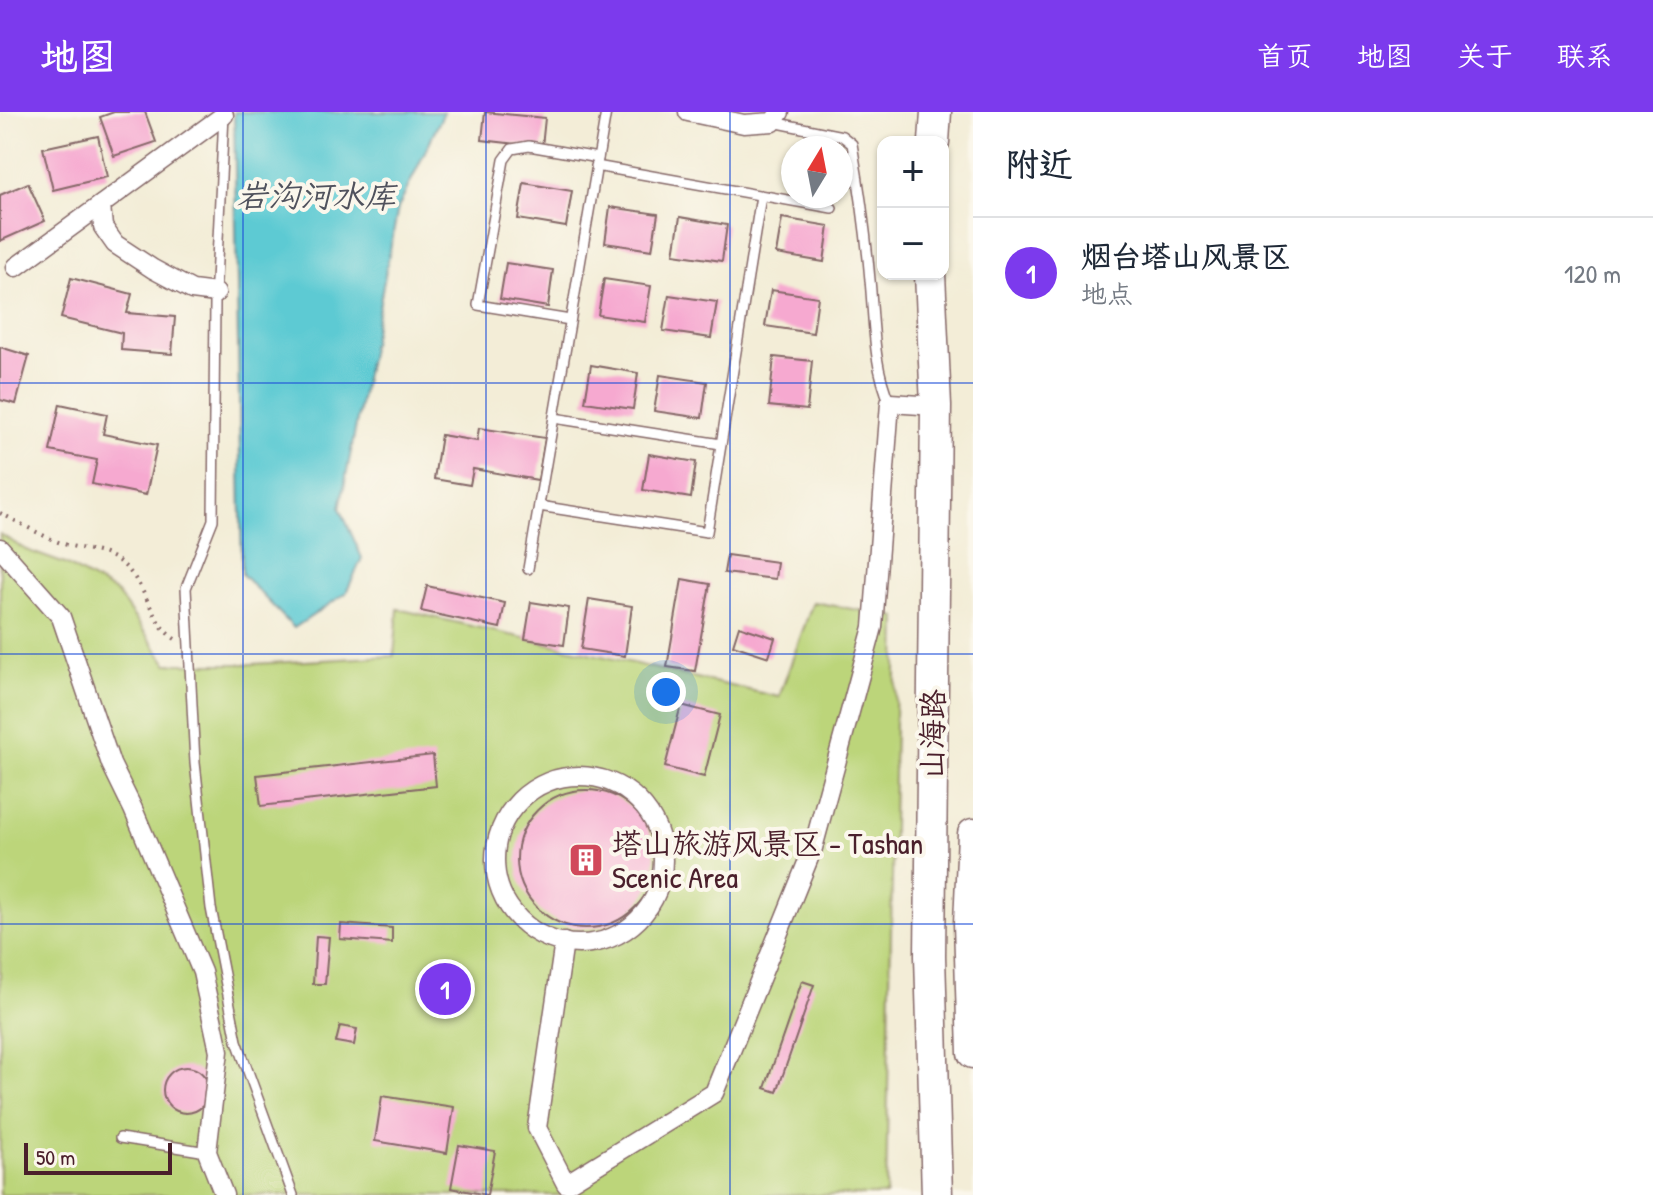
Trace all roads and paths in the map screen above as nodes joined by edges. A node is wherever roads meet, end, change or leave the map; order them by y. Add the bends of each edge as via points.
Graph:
1 (606, 112) edge
2 (688, 112) edge
3 (936, 112) edge
4 (224, 114) edge
5 (777, 117) edge
6 (934, 136) edge
7 (597, 162) junction
8 (761, 196) junction
9 (781, 199) edge
10 (101, 205) junction
11 (16, 267) dead end
12 (930, 280) edge
13 (216, 293) junction
14 (570, 320) junction
15 (890, 403) junction
16 (936, 406) junction
17 (554, 418) junction
18 (721, 444) junction
19 (539, 506) junction
20 (0, 513) edge
21 (0, 548) edge
22 (528, 569) dead end
23 (163, 632) dead end
24 (973, 834) edge
25 (564, 942) junction
26 (214, 1030) junction
27 (973, 1053) edge
28 (242, 1055) junction
29 (120, 1138) dead end
30 (207, 1152) junction
31 (224, 1195) edge
32 (293, 1195) edge
33 (937, 1195) edge

1 - 7 lane
2 - 5 street via 744,124
3 - 6 main road
4 - 10 street
4 - 13 lane
5 - 15 lane via 842,136 852,144 879,364
7 - 8 lane
7 - 14 lane
7 - 14 lane via 529,146 512,149 504,160 478,305
8 - 9 lane
8 - 18 lane
10 - 11 street
10 - 13 street via 103,227 115,244 192,290
12 - 16 main road, 山海路
13 - 28 lane via 213,520 186,588 195,763 211,908
14 - 17 lane
15 - 16 street
15 - 25 street via 873,627 813,848 714,1093 566,1184 537,1128
16 - 33 main road, 山海路 via 930,956
17 - 18 lane
17 - 19 lane
18 - 19 lane via 707,532
19 - 22 lane
20 - 23 path via 62,543 116,559 142,585
21 - 26 street via 61,617 111,764 202,972
24 - 27 main road
25 - 25 street via 530,928 510,908 498,887 499,829 516,800 531,791 559,779 605,779 632,792 650,812 662,857 660,886 645,915 628,930 598,942
26 - 28 lane
26 - 30 street via 219,1051
28 - 32 lane
29 - 30 lane
30 - 31 street

